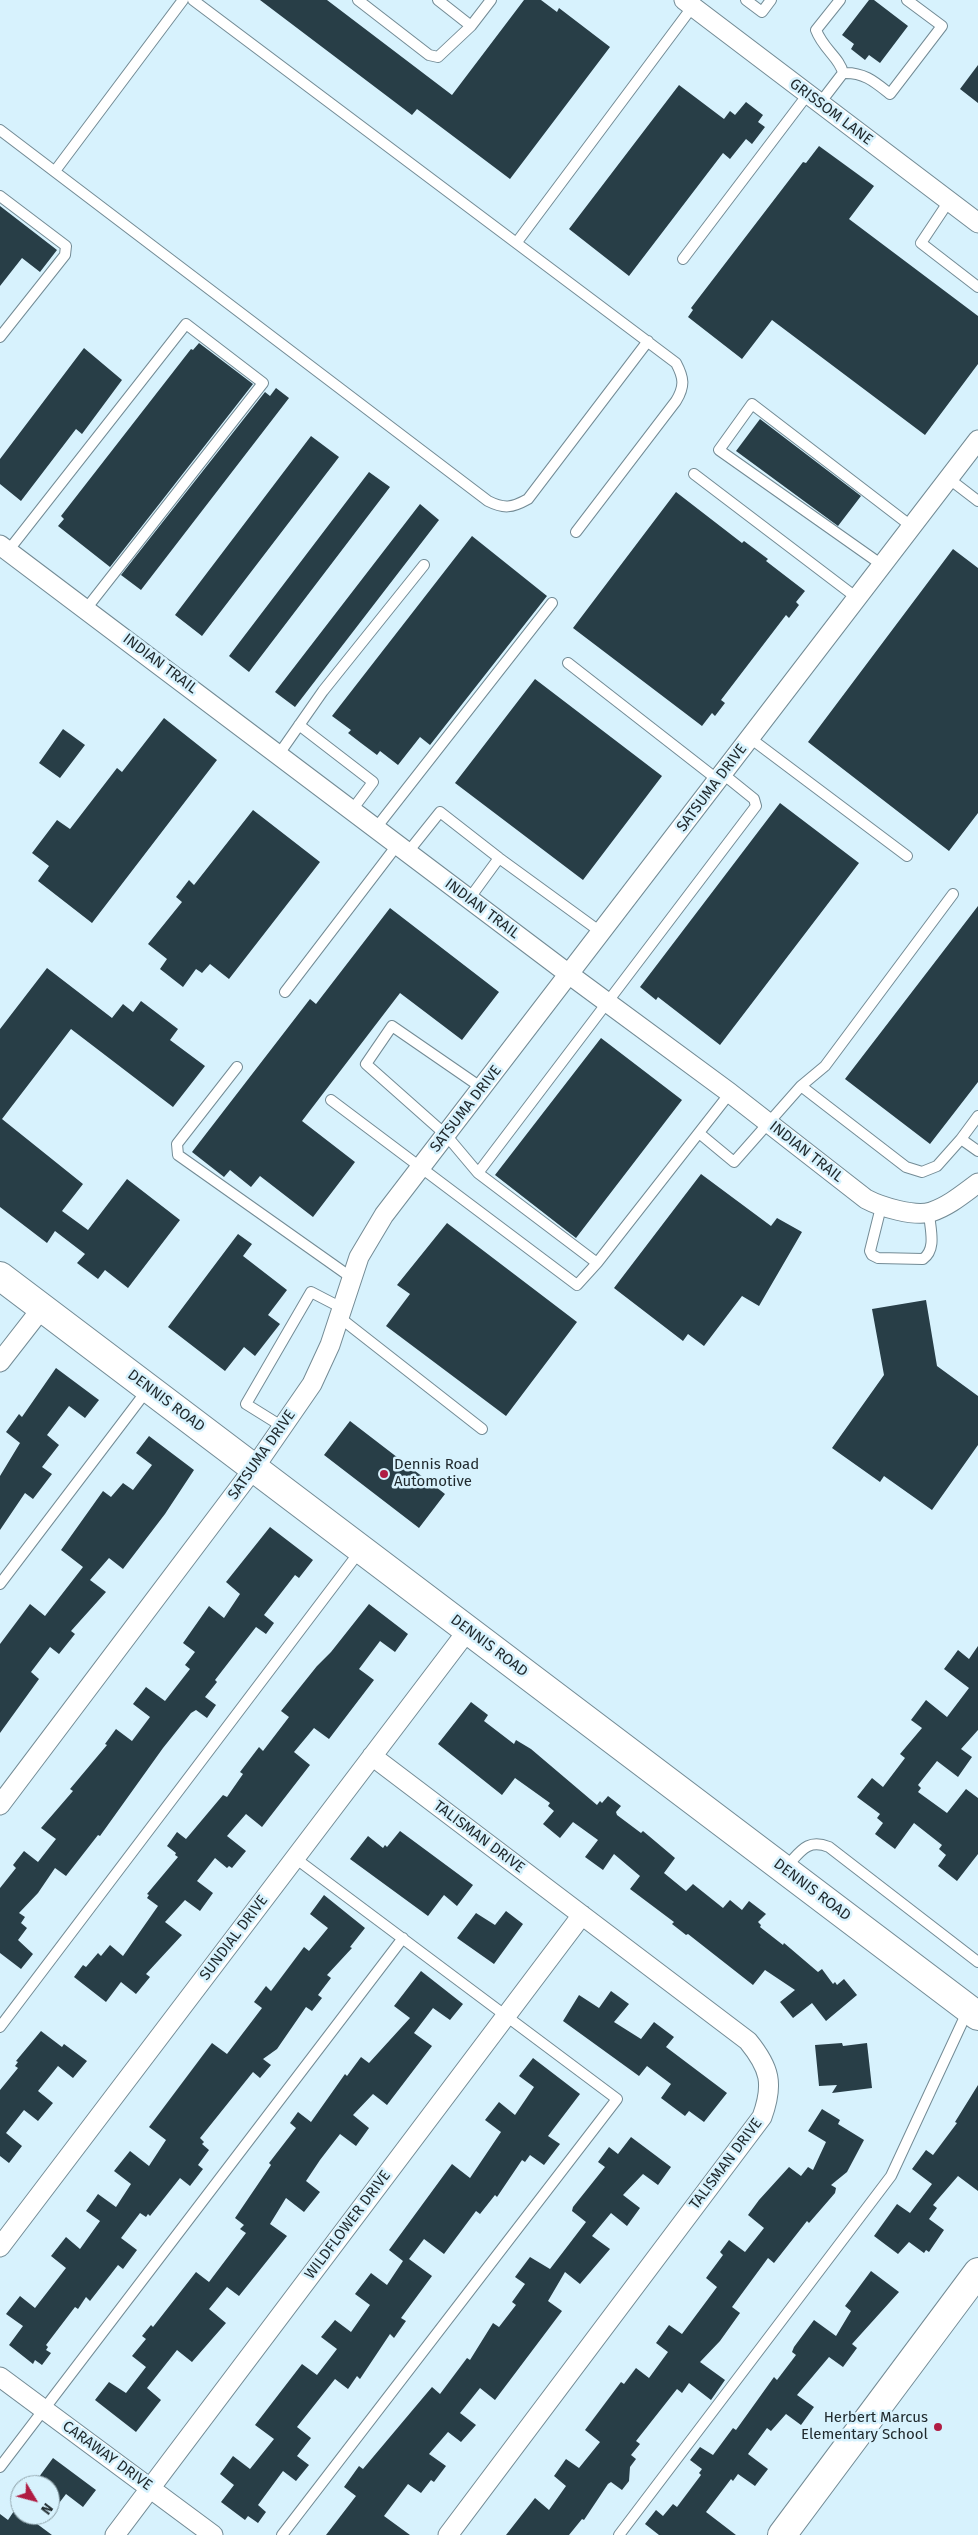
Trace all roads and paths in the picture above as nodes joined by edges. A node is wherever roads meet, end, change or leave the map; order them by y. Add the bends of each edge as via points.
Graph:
1 (183, 0) edge
2 (193, 0) edge
3 (358, 0) edge
4 (438, 0) edge
5 (491, 0) edge
6 (746, 0) edge
7 (771, 0) edge
8 (840, 0) edge
9 (907, 0) edge
10 (689, 3) edge
11 (471, 26) junction
12 (843, 73) junction
13 (814, 99) junction
14 (0, 130) edge
15 (54, 171) junction
16 (0, 196) edge
17 (949, 201) junction
18 (978, 224) edge
19 (517, 242) junction
20 (683, 259) dead end
21 (978, 287) edge
22 (0, 337) edge
23 (648, 341) junction
24 (977, 442) edge
25 (694, 474) dead end
26 (948, 478) junction
27 (978, 501) edge
28 (911, 526) junction
29 (576, 532) dead end
30 (4, 548) edge
31 (424, 564) dead end
32 (882, 564) junction
33 (857, 598) junction
34 (552, 602) dead end
35 (86, 609) junction
36 (568, 663) dead end
37 (299, 725) junction
38 (750, 738) junction
39 (279, 754) junction
40 (721, 777) junction
41 (352, 810) junction
42 (376, 828) junction
43 (403, 848) junction
44 (908, 856) dead end
45 (499, 858) junction
46 (953, 894) dead end
47 (469, 899) junction
48 (602, 933) junction
49 (570, 975) junction
50 (285, 992) dead end
51 (608, 1003) junction
52 (237, 1067) dead end
53 (800, 1086) junction
54 (482, 1088) junction
55 (730, 1092) junction
56 (331, 1100) dead end
57 (978, 1116) edge
58 (769, 1123) junction
59 (699, 1133) junction
60 (446, 1135) junction
61 (960, 1139) junction
62 (978, 1151) edge
63 (420, 1168) junction
64 (478, 1173) junction
65 (978, 1183) edge
66 (881, 1207) junction
67 (929, 1213) junction
68 (597, 1263) junction
69 (0, 1276) edge
70 (352, 1278) junction
71 (42, 1308) junction
72 (340, 1313) junction
73 (0, 1362) edge
74 (148, 1388) junction
75 (282, 1427) junction
76 (482, 1429) dead end
77 (254, 1468) junction
78 (362, 1549) junction
79 (0, 1584) edge
80 (468, 1630) junction
81 (372, 1756) junction
82 (0, 1805) edge
83 (295, 1858) junction
84 (784, 1869) junction
85 (582, 1915) junction
86 (403, 1938) junction
87 (978, 1962) edge
88 (973, 2012) edge
89 (506, 2016) junction
90 (0, 2026) edge
91 (0, 2247) edge
92 (978, 2272) edge
93 (0, 2377) edge
94 (44, 2410) junction
95 (0, 2468) edge
96 (150, 2488) junction
97 (115, 2535) edge
98 (213, 2535) edge
99 (282, 2535) edge
100 (448, 2535) edge
101 (619, 2535) edge
102 (782, 2535) edge

1 - 15 lane
2 - 19 lane
3 - 11 lane via 429,55 438,57
4 - 11 lane
5 - 11 lane
6 - 7 lane via 762,12
8 - 12 lane via 816,30 821,43 842,66
9 - 12 lane via 942,26 890,94 866,76 856,72
10 - 13 street, GRISSOM LANE
10 - 19 lane
12 - 13 lane
13 - 17 street, GRISSOM LANE
13 - 20 lane
14 - 15 lane
15 - 23 lane via 488,501 502,508 514,507 528,499
16 - 22 lane via 66,246 65,255
17 - 18 street, GRISSOM LANE
17 - 21 lane via 921,243
19 - 23 lane
23 - 29 lane via 676,362 683,376 683,390
24 - 26 street, SATSUMA DRIVE
25 - 33 lane
26 - 27 lane
26 - 28 street, SATSUMA DRIVE
28 - 32 street, SATSUMA DRIVE
28 - 32 lane via 752,404 719,450
30 - 35 street, INDIAN TRAIL
30 - 35 lane via 186,324 263,383
31 - 37 lane
32 - 33 street, SATSUMA DRIVE
33 - 38 street, SATSUMA DRIVE
34 - 42 lane
35 - 39 street, INDIAN TRAIL
36 - 40 lane
37 - 39 lane
37 - 41 lane via 374,782
38 - 40 street, SATSUMA DRIVE
38 - 44 lane
39 - 41 street, INDIAN TRAIL
40 - 48 street, SATSUMA DRIVE
40 - 51 lane via 754,799 756,806
41 - 42 street, INDIAN TRAIL
42 - 43 street, INDIAN TRAIL
43 - 45 lane via 440,812
43 - 47 street, INDIAN TRAIL
43 - 50 lane
45 - 47 lane
45 - 48 lane
46 - 53 lane via 825,1066
47 - 49 street, INDIAN TRAIL
48 - 49 street, SATSUMA DRIVE
49 - 51 street, INDIAN TRAIL
49 - 54 street, SATSUMA DRIVE
51 - 55 street, INDIAN TRAIL
51 - 64 lane
52 - 70 lane via 177,1144 178,1155
53 - 58 lane
53 - 61 lane via 906,1167 922,1172 937,1166
54 - 60 street, SATSUMA DRIVE
54 - 60 lane via 392,1026 366,1064
55 - 58 street, INDIAN TRAIL
55 - 59 lane
56 - 63 lane
57 - 61 lane
58 - 59 lane via 734,1162
58 - 66 street, INDIAN TRAIL via 866,1199
59 - 68 lane
60 - 63 street, SATSUMA DRIVE
60 - 64 lane
61 - 62 lane
63 - 68 lane via 577,1285
63 - 70 street, SATSUMA DRIVE via 384,1215 358,1257
64 - 68 lane
65 - 67 street via 954,1202
66 - 67 street, INDIAN TRAIL
66 - 67 lane via 870,1251 878,1258 923,1259 928,1255 932,1250
69 - 71 street, DENNIS ROAD
70 - 72 street, SATSUMA DRIVE
71 - 73 street
71 - 74 street, DENNIS ROAD
72 - 75 street, SATSUMA DRIVE via 312,1384
72 - 75 lane via 311,1292 246,1404
72 - 76 lane
74 - 77 street, DENNIS ROAD
74 - 79 lane
75 - 77 street, SATSUMA DRIVE
77 - 78 street, DENNIS ROAD
77 - 82 street, SATSUMA DRIVE
78 - 80 street, DENNIS ROAD
78 - 90 lane
80 - 81 street, SUNDIAL DRIVE
80 - 84 street, DENNIS ROAD
81 - 83 street, SUNDIAL DRIVE
81 - 85 street, TALISMAN DRIVE
83 - 86 lane
83 - 91 street, SUNDIAL DRIVE
84 - 87 lane via 807,1845 818,1843 829,1847
84 - 88 street, DENNIS ROAD
85 - 89 street, WILDFLOWER DRIVE
85 - 100 street, TALISMAN DRIVE via 748,2041 764,2061 768,2100 762,2117
86 - 89 lane
86 - 94 lane
88 - 101 lane via 891,2176
89 - 96 street, WILDFLOWER DRIVE
89 - 99 lane via 616,2099
92 - 102 street
93 - 94 street, CARAWAY DRIVE
94 - 95 lane
94 - 96 street, CARAWAY DRIVE
96 - 97 street, WILDFLOWER DRIVE
96 - 98 street, CARAWAY DRIVE

